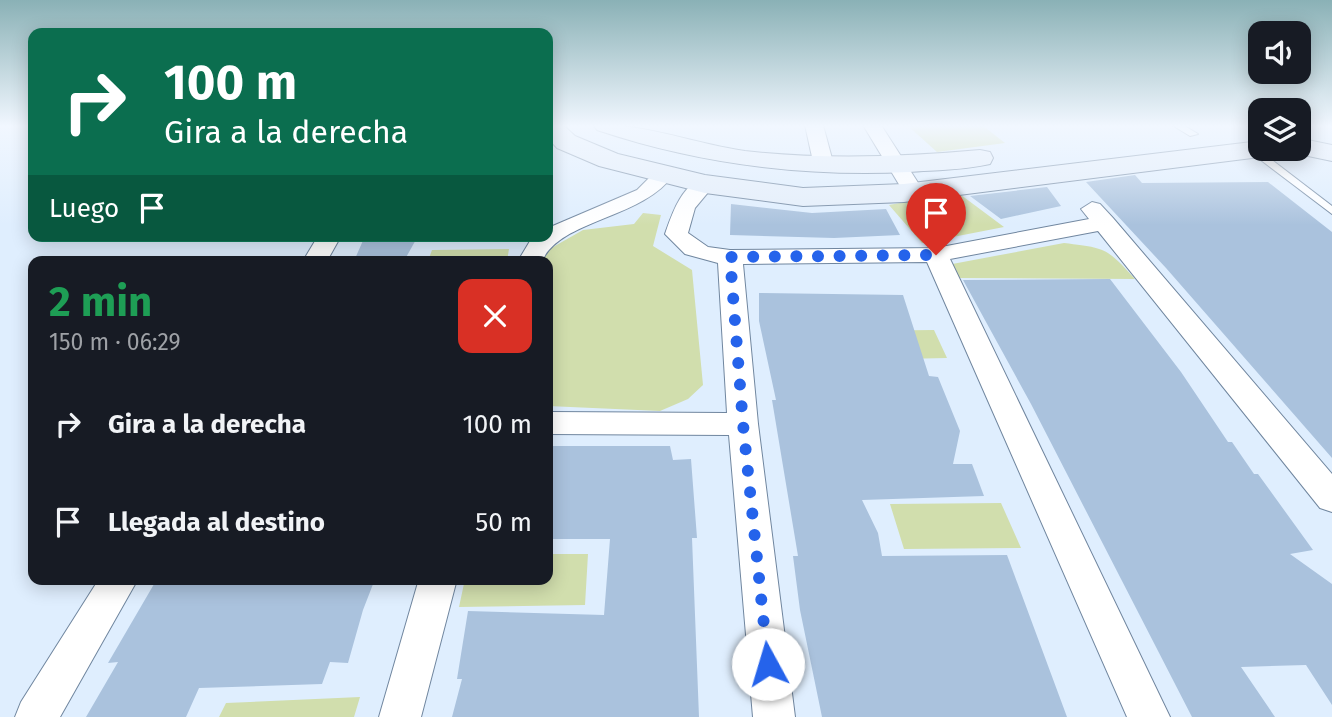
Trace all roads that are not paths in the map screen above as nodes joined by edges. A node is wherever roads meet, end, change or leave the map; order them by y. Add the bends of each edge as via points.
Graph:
1 (605, 158) edge
2 (744, 158) edge
3 (822, 158) edge
4 (902, 158) edge
5 (958, 158) edge
6 (1118, 158) edge
7 (609, 160) joint
8 (1282, 161) edge
9 (908, 165) junction
10 (824, 166) junction
11 (664, 174) junction
12 (705, 184) junction
13 (945, 188) junction
14 (913, 192) junction
15 (1332, 211) edge
16 (553, 213) edge
17 (579, 224) junction
18 (553, 234) edge
19 (936, 255) junction
20 (730, 257) junction
21 (553, 423) edge
22 (743, 424) junction
23 (1332, 498) edge
24 (116, 585) edge
25 (436, 585) edge
26 (36, 717) edge
27 (400, 717) edge
28 (774, 717) edge
29 (1149, 717) edge

1 - 7 street
2 - 10 street
3 - 10 street
4 - 9 street
5 - 9 street
6 - 13 street
7 - 11 street
8 - 15 lane
9 - 10 street
9 - 13 street
9 - 14 street
11 - 12 street
11 - 17 street via 644,194
12 - 14 street via 803,197
12 - 20 street via 685,208 676,234 693,249
13 - 14 street
16 - 17 street
17 - 18 street
19 - 20 street
19 - 23 street via 1099,216
19 - 29 street
20 - 22 street
21 - 22 street
22 - 28 street
24 - 26 street
25 - 27 street

